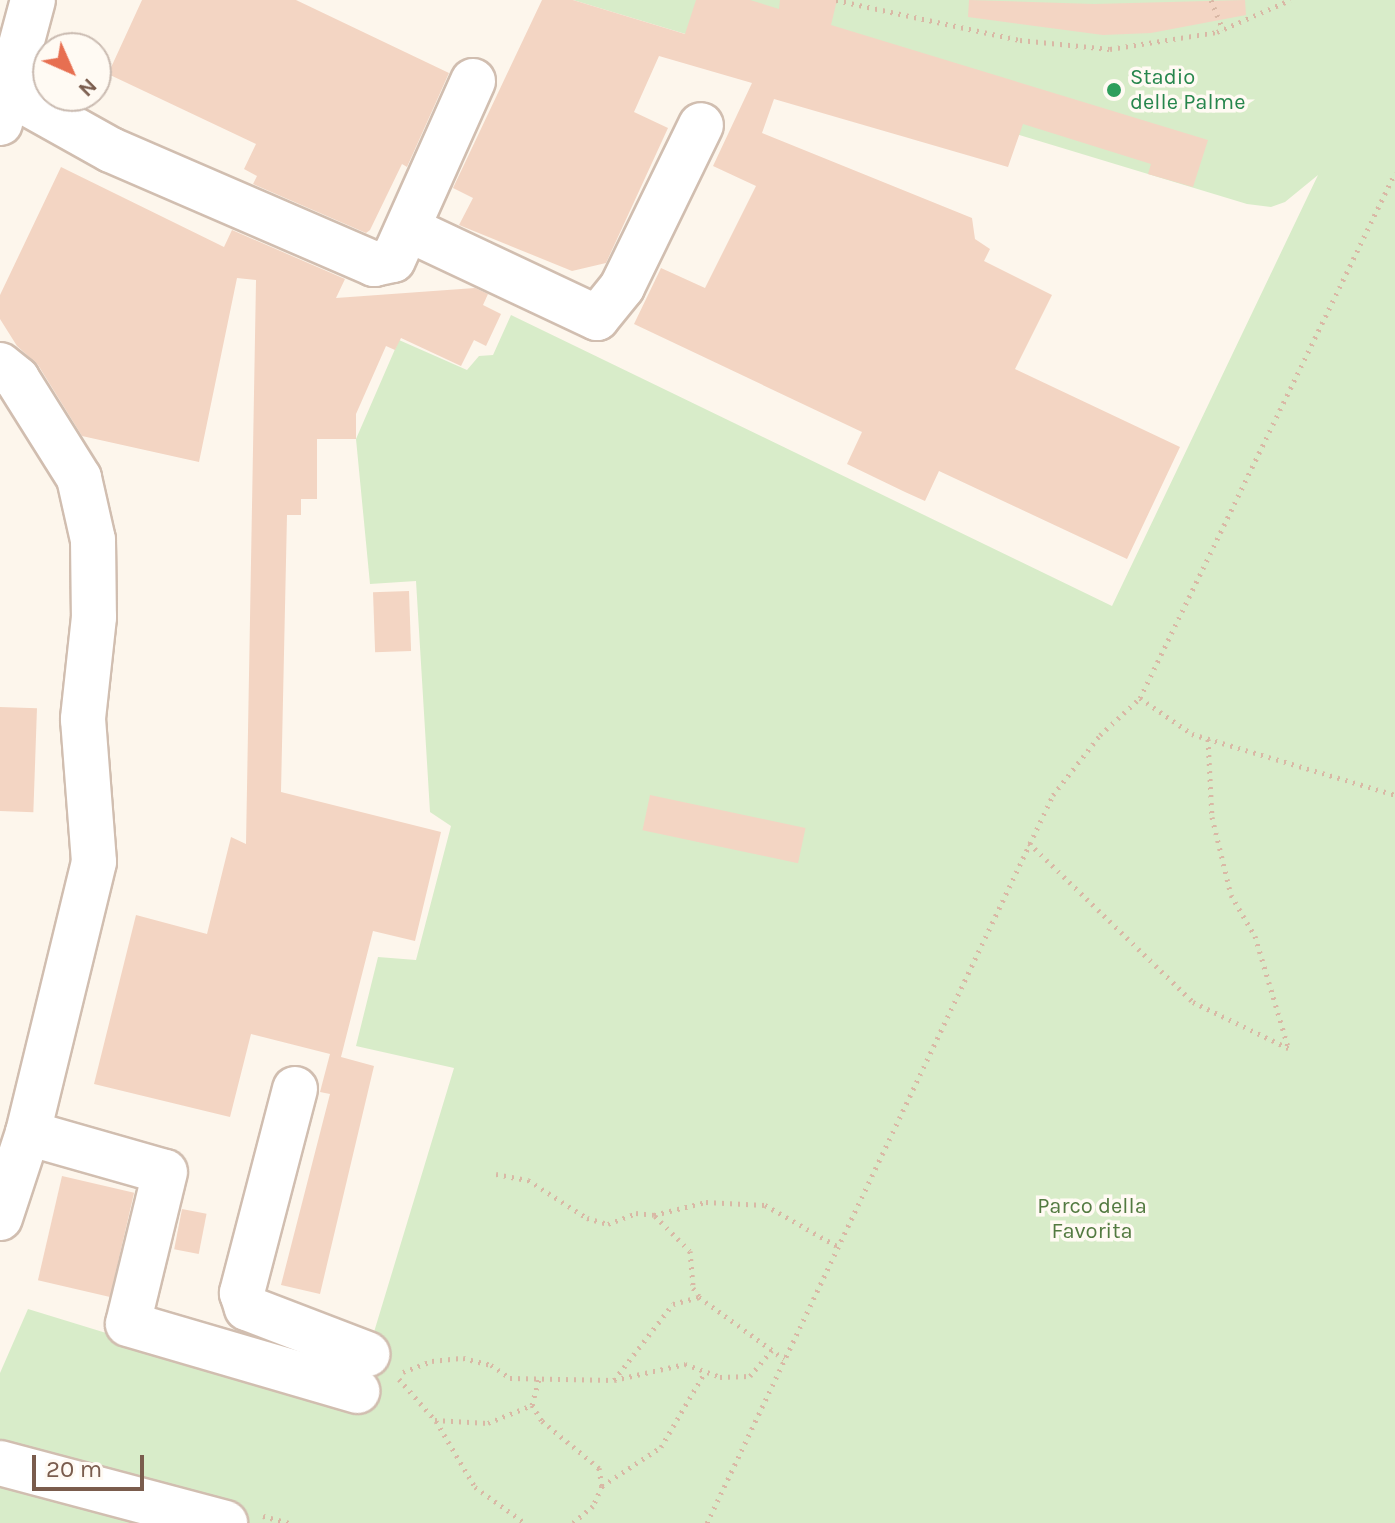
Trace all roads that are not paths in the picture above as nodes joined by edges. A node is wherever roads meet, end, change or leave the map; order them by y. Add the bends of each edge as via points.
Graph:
1 (33, 0) edge
2 (473, 81) dead end
3 (2, 100) edge
4 (701, 125) dead end
5 (408, 229) junction
6 (0, 365) edge
7 (295, 1089) dead end
8 (28, 1133) junction
9 (0, 1218) edge
10 (0, 1463) edge
11 (225, 1523) edge

1 - 3 street
2 - 5 street
3 - 5 street via 374,264 393,260
4 - 5 street via 622,287 597,318
6 - 8 street via 17,379 79,478 93,540 94,617 83,719 94,862
7 - 8 street via 242,1293 247,1308 373,1373 128,1324 165,1172
8 - 9 street
10 - 11 street

